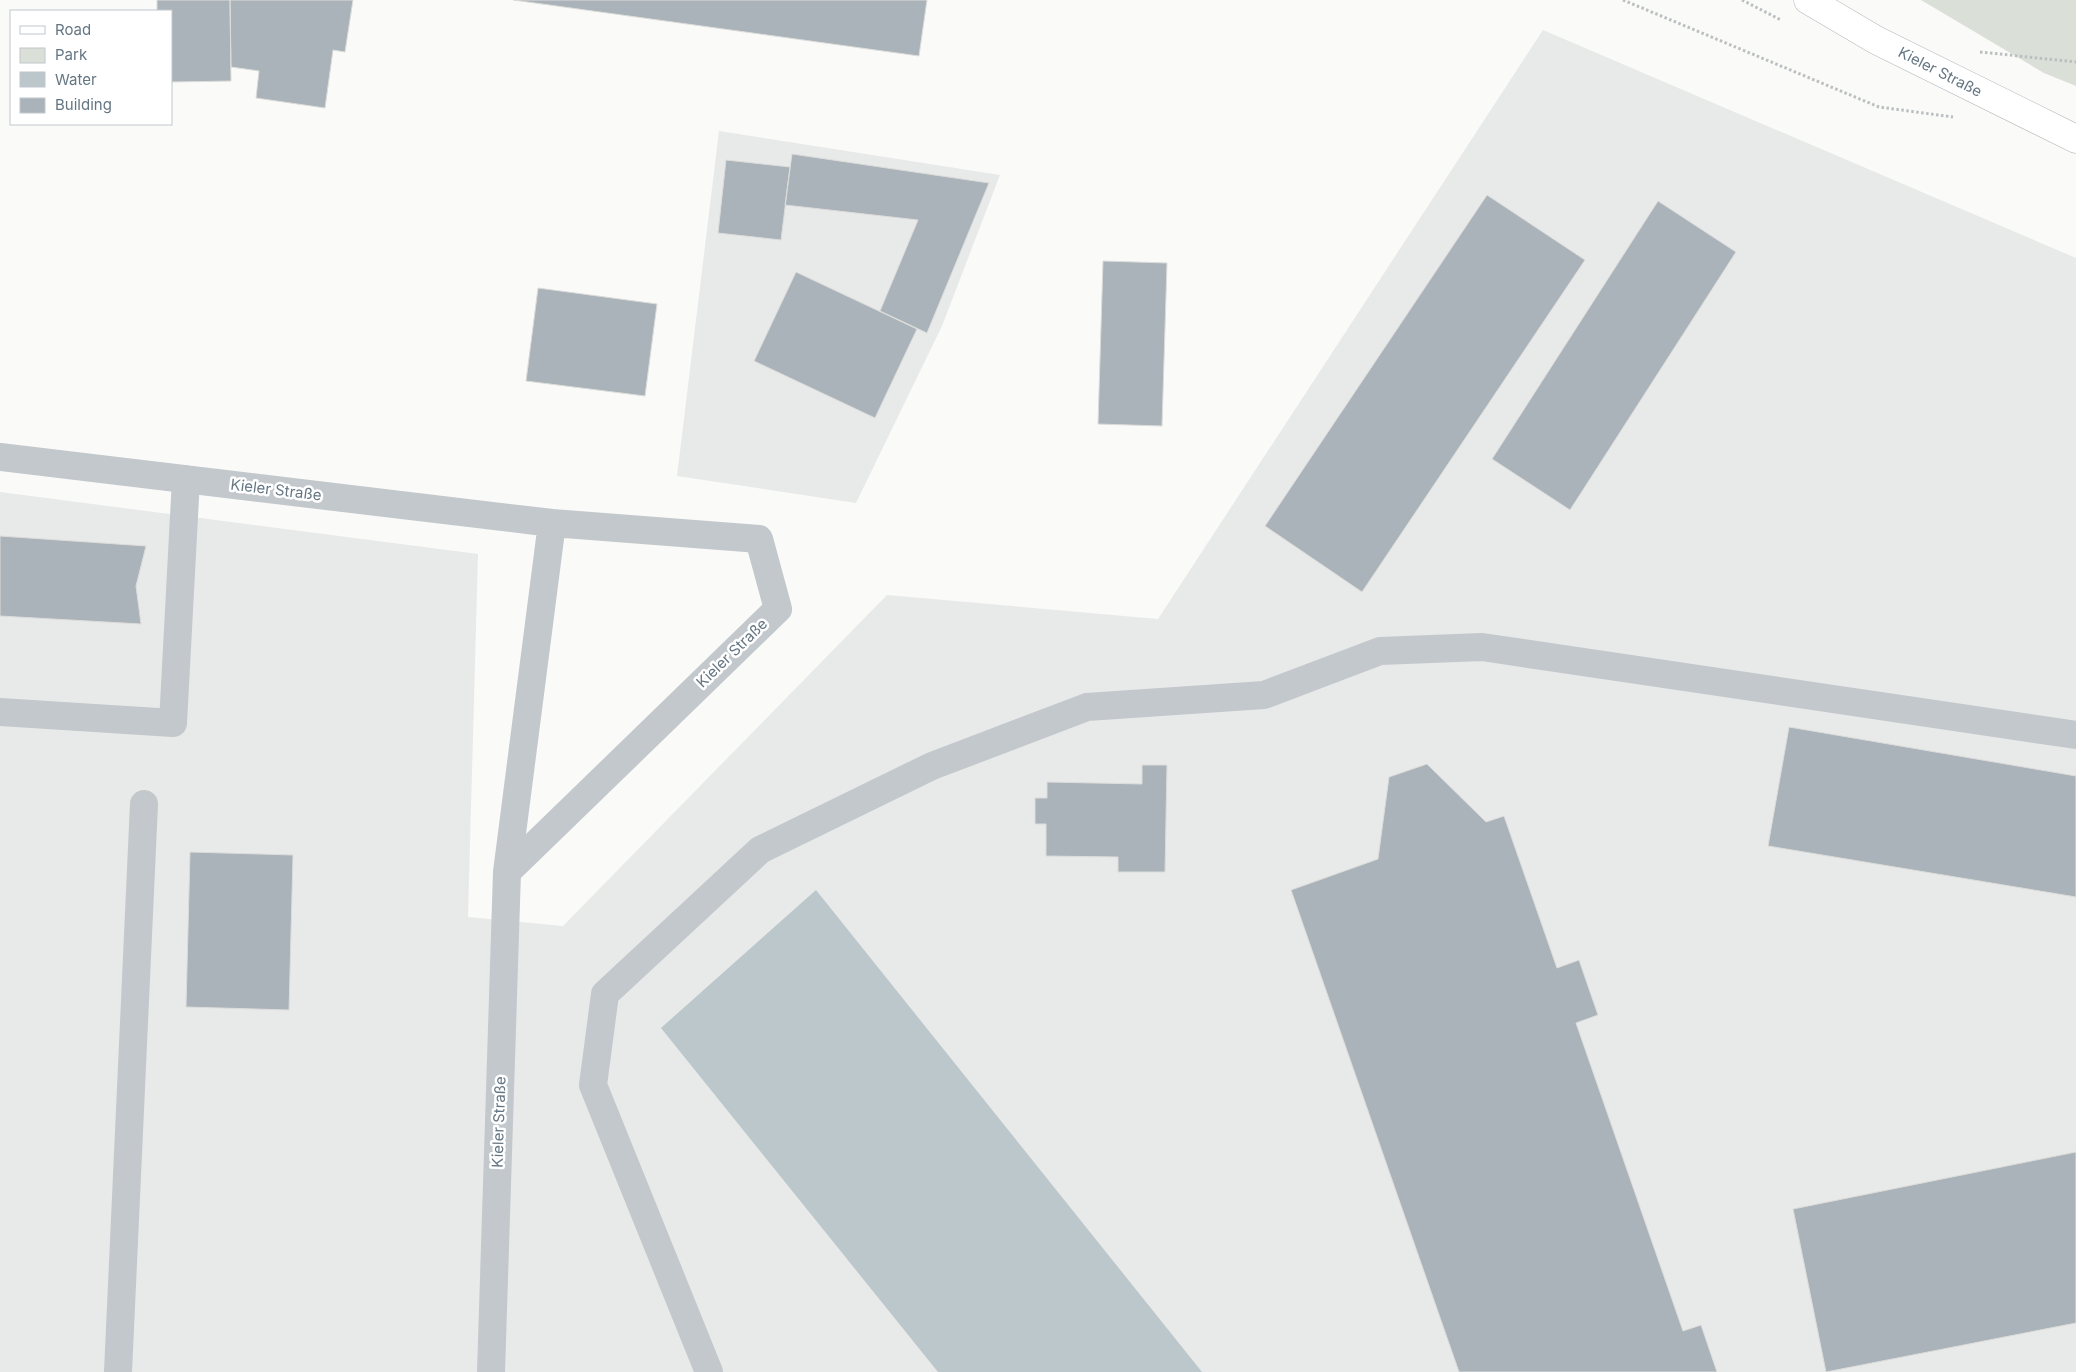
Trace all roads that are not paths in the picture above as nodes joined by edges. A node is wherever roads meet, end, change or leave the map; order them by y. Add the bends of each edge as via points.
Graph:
1 (1808, 0) edge
2 (2076, 139) edge
3 (0, 457) edge
4 (186, 479) junction
5 (552, 522) junction
6 (0, 712) edge
7 (2076, 735) edge
8 (144, 804) dead end
9 (507, 872) junction
10 (118, 1372) edge
11 (491, 1372) edge
12 (709, 1372) edge

1 - 2 main road, Kieler Straße via 1876,40
3 - 4 street, Kieler Straße
4 - 5 street, Kieler Straße
4 - 6 street via 174,724
5 - 9 street, Kieler Straße
5 - 9 street, Kieler Straße via 759,539 778,609
7 - 12 street via 1482,647 1380,651 1264,695 1087,707 932,766 760,850 605,994 593,1086
8 - 10 street
9 - 11 street, Kieler Straße

